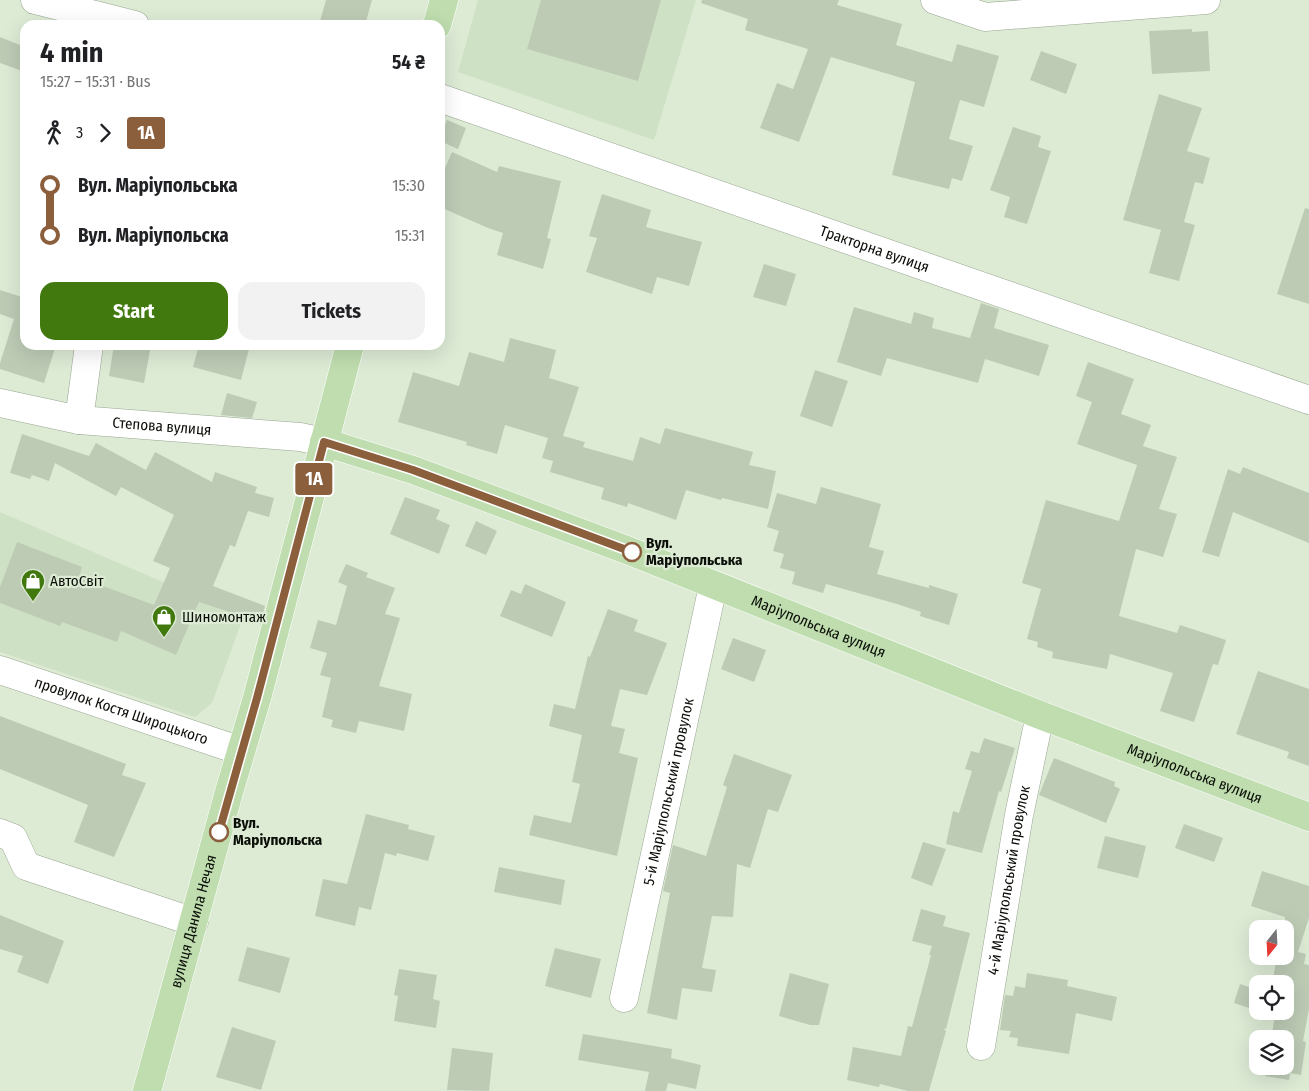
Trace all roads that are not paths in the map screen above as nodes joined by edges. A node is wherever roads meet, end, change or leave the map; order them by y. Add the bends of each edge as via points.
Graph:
1 (35, 0) edge
2 (444, 0) edge
3 (935, 0) edge
4 (1206, 0) edge
5 (109, 9) edge
6 (127, 20) edge
7 (438, 20) edge
8 (445, 100) edge
9 (88, 350) edge
10 (349, 350) edge
11 (1309, 400) edge
12 (0, 404) edge
13 (79, 420) junction
14 (324, 442) junction
15 (713, 586) junction
16 (0, 670) edge
17 (1040, 715) junction
18 (241, 751) junction
19 (1309, 817) edge
20 (0, 833) edge
21 (194, 922) junction
22 (624, 998) dead end
23 (981, 1046) dead end
24 (147, 1091) edge

1 - 5 street
2 - 7 main road
3 - 4 street via 986,16
5 - 6 street
8 - 11 street, Тракторна вулиця
9 - 13 street
10 - 14 main road, вулиця Данила Нечая
12 - 13 street, Степова вулиця
13 - 14 street, Степова вулиця via 300,436
14 - 15 main road, Маріупольська вулиця via 413,470
14 - 18 main road, вулиця Данила Нечая
15 - 17 main road, Маріупольська вулиця
15 - 22 street, 5-й Маріупольський провулок
16 - 18 street, провулок Костя Широцького
17 - 19 main road, Маріупольська вулиця
17 - 23 street, 4-й Маріупольський провулок via 1019,815
18 - 21 main road, вулиця Данила Нечая
20 - 21 street via 13,838 26,866
21 - 24 main road, вулиця Данила Нечая

